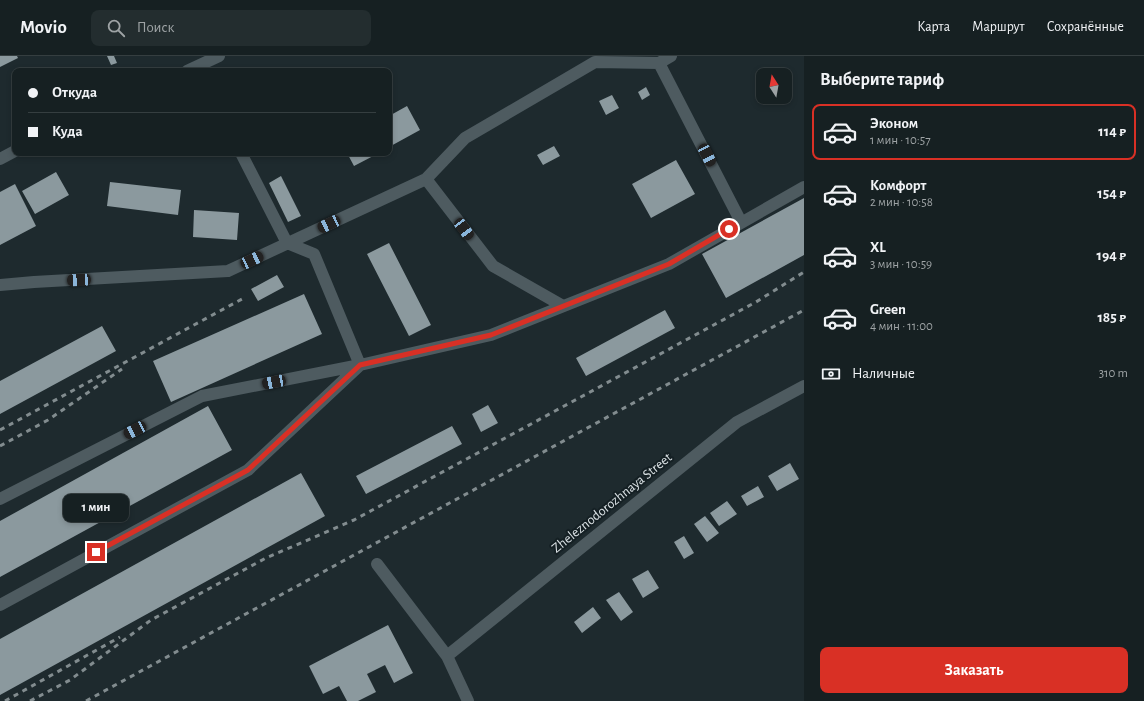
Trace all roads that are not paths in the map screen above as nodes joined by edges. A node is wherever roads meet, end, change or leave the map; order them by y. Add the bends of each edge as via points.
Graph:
1 (219, 56) edge
2 (671, 56) edge
3 (659, 63) junction
4 (194, 68) edge
5 (12, 153) edge
6 (243, 156) edge
7 (0, 159) edge
8 (426, 179) junction
9 (804, 187) edge
10 (741, 222) junction
11 (287, 243) junction
12 (0, 285) edge
13 (563, 306) junction
14 (360, 365) junction
15 (804, 386) edge
16 (0, 499) edge
17 (377, 564) dead end
18 (0, 605) edge
19 (447, 656) junction
20 (468, 701) edge

1 - 4 street
2 - 3 street
3 - 8 street via 595,62 465,138
3 - 10 street
5 - 7 street
6 - 11 street
8 - 11 street
8 - 13 street via 493,266
9 - 10 street
10 - 13 street via 669,264
11 - 12 street via 228,271
11 - 14 street via 314,254
13 - 14 street via 491,335
14 - 16 street via 202,396
14 - 18 street via 248,470
15 - 19 street, Zheleznodorozhnaya Street via 737,422
17 - 19 street
19 - 20 street

